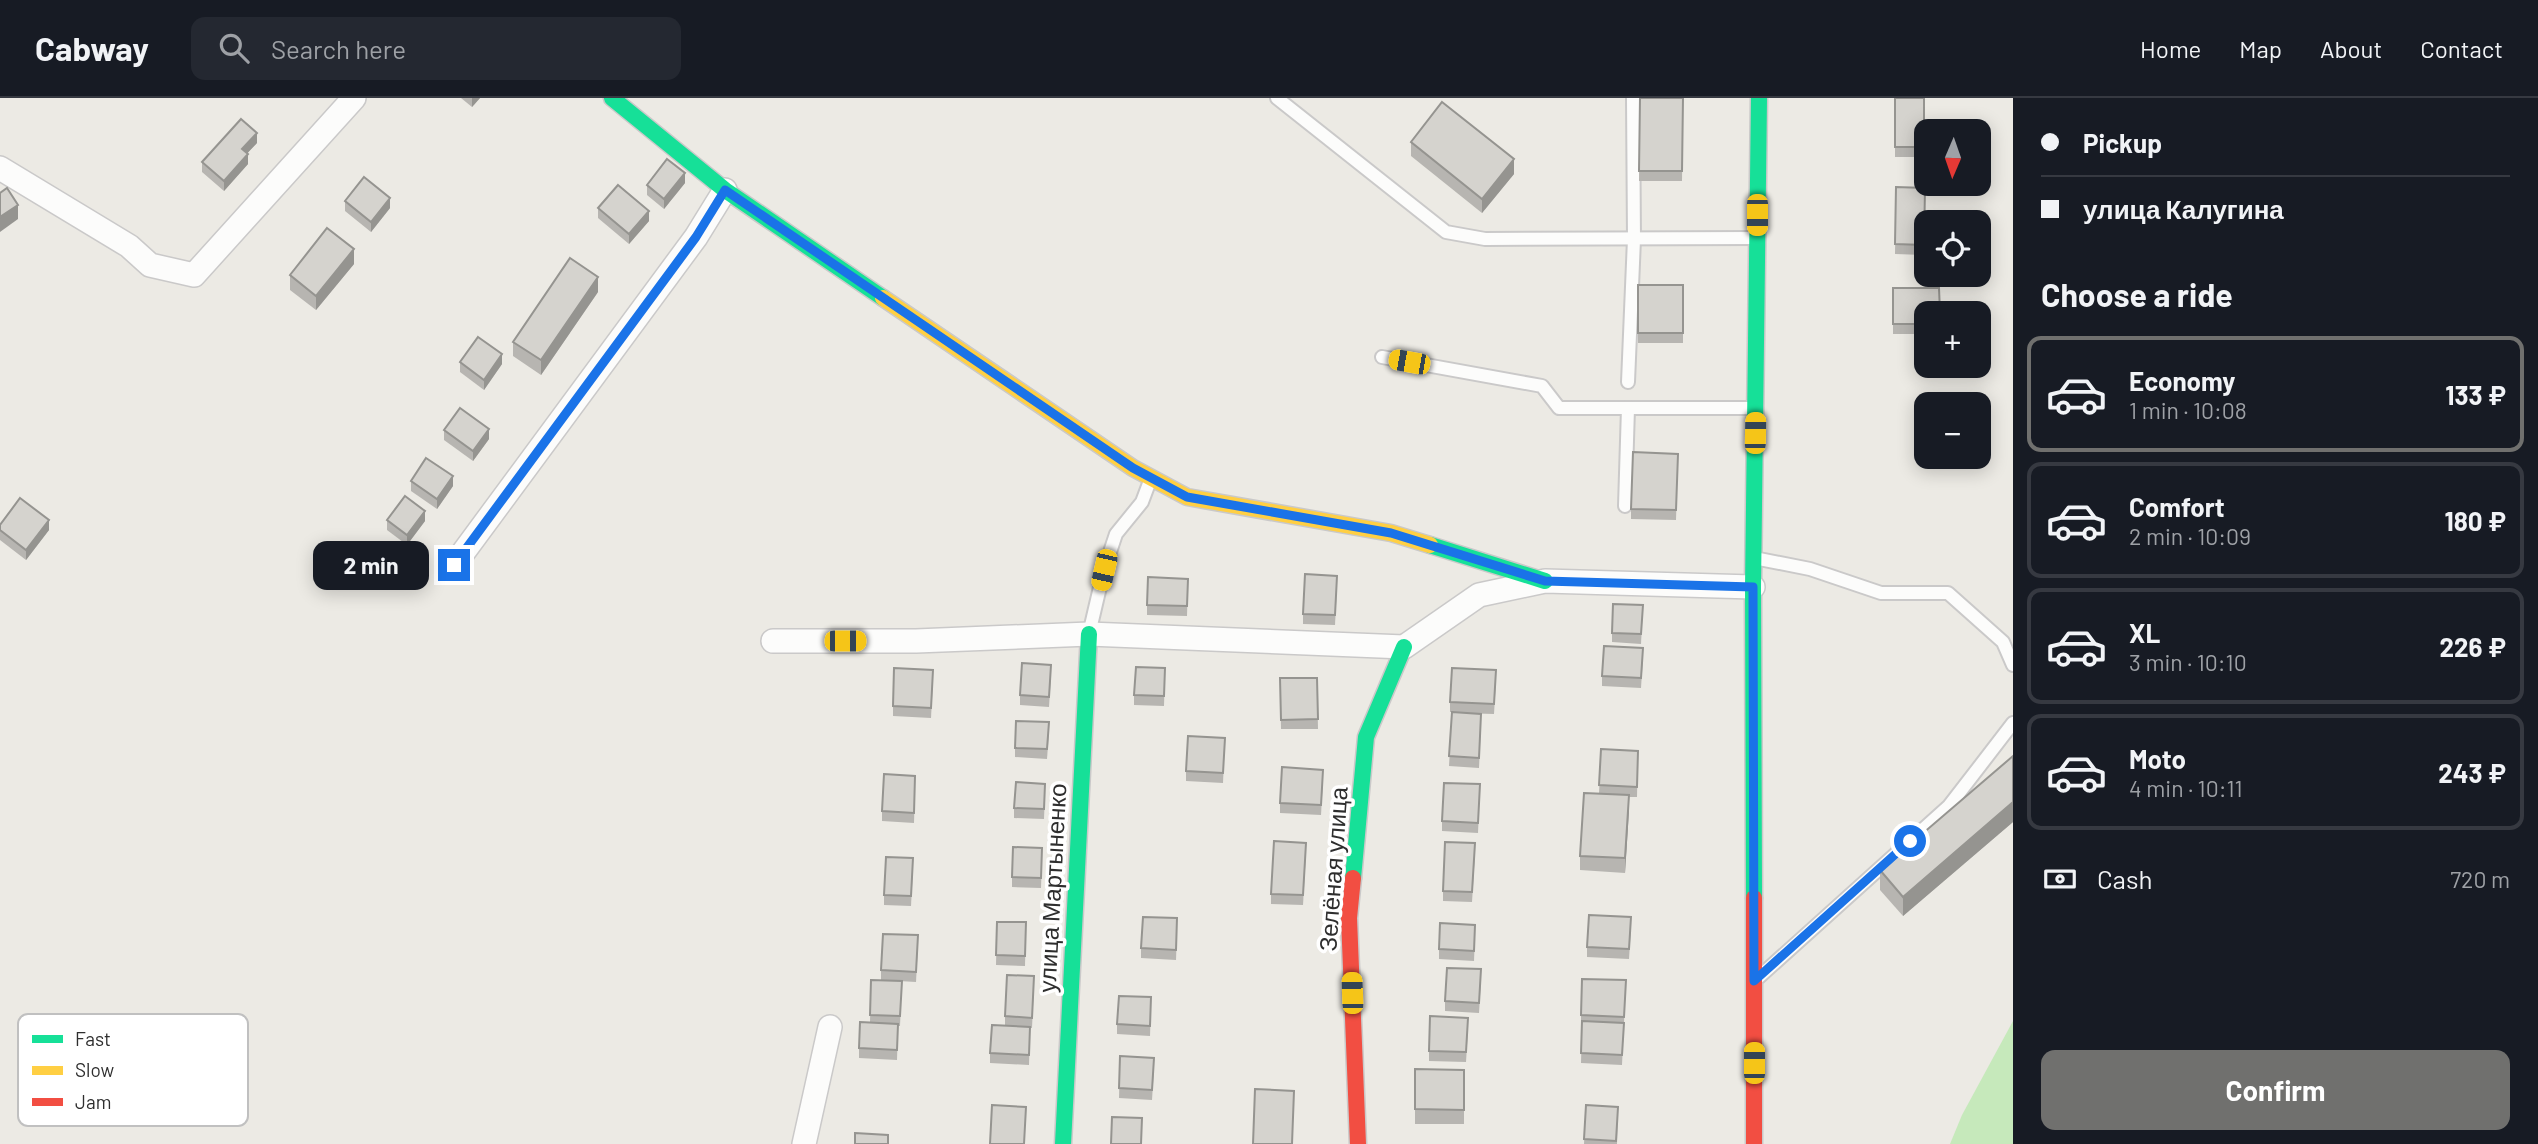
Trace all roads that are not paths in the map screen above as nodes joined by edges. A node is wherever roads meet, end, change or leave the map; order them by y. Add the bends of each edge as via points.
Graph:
1 (354, 98) edge
2 (612, 98) edge
3 (1277, 98) edge
4 (1633, 98) edge
5 (1759, 98) edge
6 (0, 168) edge
7 (725, 190) junction
8 (1757, 238) junction
9 (1634, 239) junction
10 (1382, 357) dead end
11 (1628, 382) dead end
12 (1628, 408) junction
13 (1755, 408) junction
14 (1151, 478) junction
15 (1625, 506) dead end
16 (1753, 558) junction
17 (454, 565) dead end
18 (1545, 581) junction
19 (1753, 587) junction
20 (1089, 635) junction
21 (772, 640) dead end
22 (1404, 647) junction
23 (2013, 665) edge
24 (2013, 723) edge
25 (1754, 981) junction
26 (830, 1027) dead end
27 (804, 1144) edge
28 (1063, 1144) edge
29 (1358, 1144) edge
30 (1754, 1144) edge

1 - 6 street via 194,275 150,265 129,246
2 - 7 street
3 - 9 lane via 1446,232 1485,239
4 - 9 lane
5 - 8 street
7 - 14 street
7 - 17 street via 696,237
8 - 9 lane
8 - 13 street
9 - 11 lane
10 - 12 lane via 1542,387 1559,408
12 - 13 lane
12 - 15 lane
13 - 16 street
14 - 18 street via 1187,497 1391,533
14 - 20 lane via 1143,502 1116,534
16 - 19 street
16 - 23 lane via 1810,569 1881,593 1948,593 2003,642
18 - 19 street
18 - 22 street via 1479,595
19 - 25 street
20 - 21 street
20 - 22 street
20 - 28 street, улица Мартыненко
22 - 29 street, Зелёная улица via 1366,737 1351,904
24 - 25 lane via 1949,806
25 - 30 street
26 - 27 street

